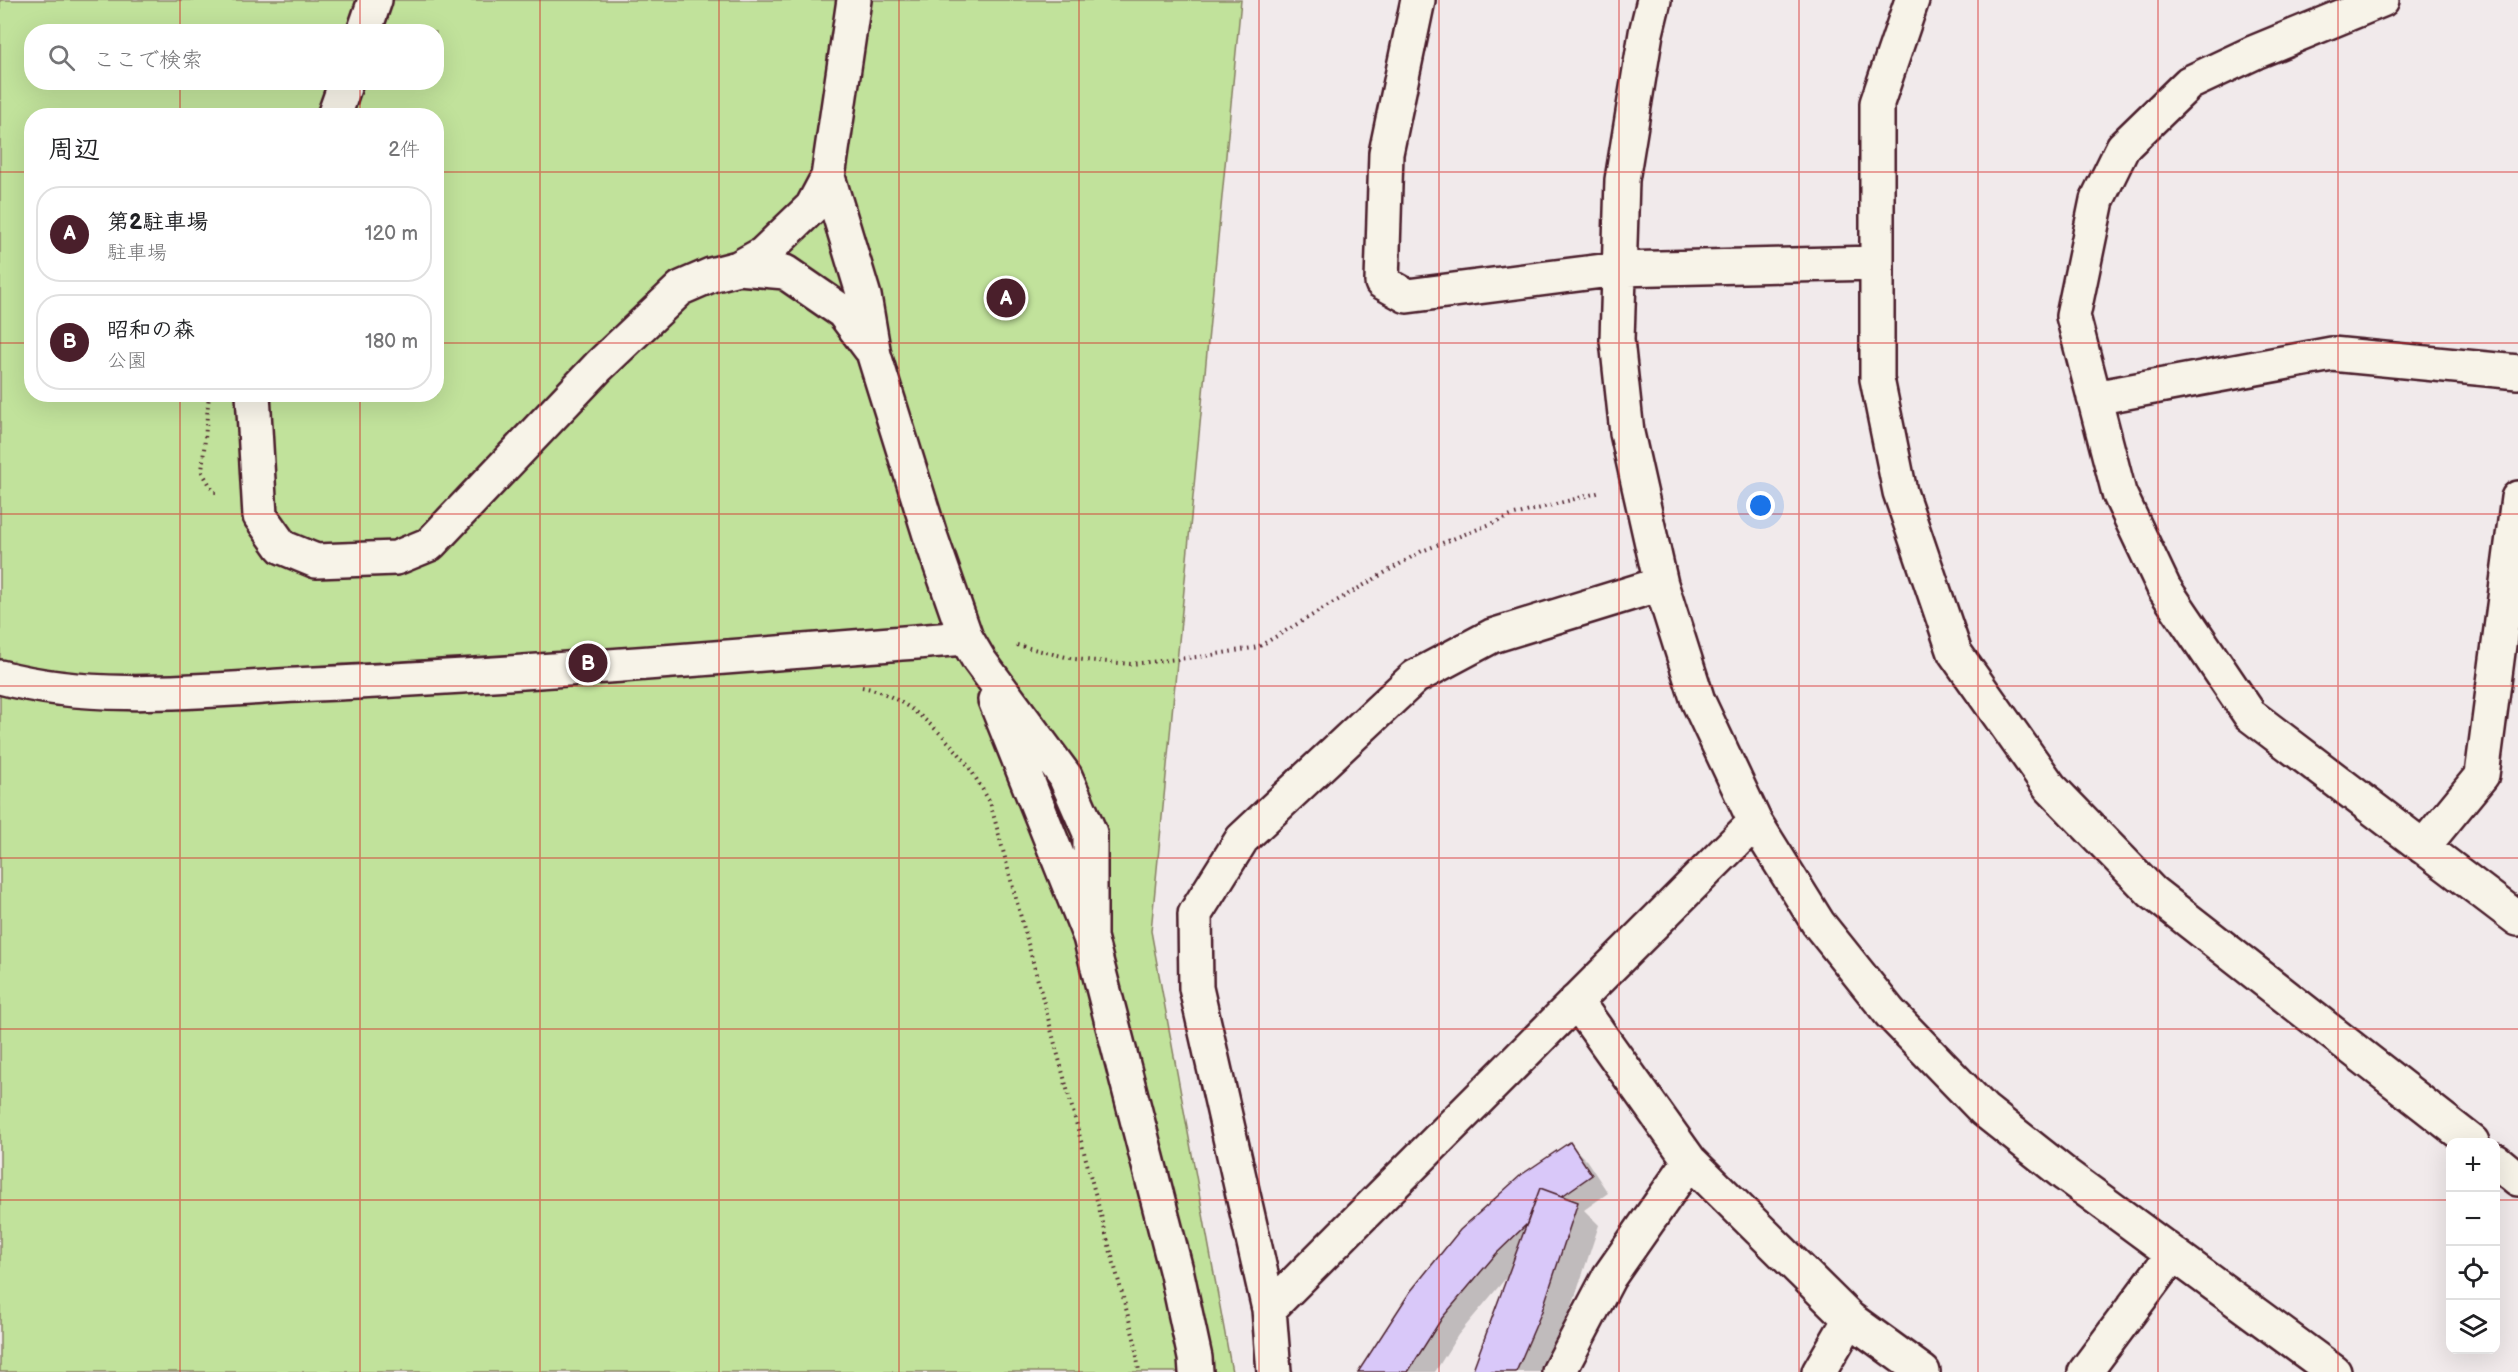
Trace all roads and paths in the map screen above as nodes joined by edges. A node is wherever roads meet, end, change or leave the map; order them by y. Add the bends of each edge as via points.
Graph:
1 (375, 0) edge
2 (854, 0) edge
3 (1418, 0) edge
4 (1654, 0) edge
5 (1912, 0) edge
6 (2382, 0) edge
7 (367, 24) edge
8 (343, 90) edge
9 (337, 108) edge
10 (828, 177) junction
11 (1876, 263) junction
12 (738, 268) junction
13 (1618, 269) junction
14 (874, 355) junction
15 (2518, 372) edge
16 (2094, 398) junction
17 (253, 402) edge
18 (1638, 482) junction
19 (2518, 498) edge
20 (1660, 584) junction
21 (972, 649) junction
22 (0, 677) edge
23 (856, 686) dead end
24 (1755, 822) junction
25 (2423, 847) junction
26 (2518, 920) edge
27 (1576, 1001) junction
28 (2466, 1138) edge
29 (1690, 1161) junction
30 (2500, 1164) edge
31 (2518, 1179) edge
32 (2174, 1254) junction
33 (1269, 1309) junction
34 (1850, 1319) junction
35 (1140, 1372) edge
36 (1196, 1372) edge
37 (1275, 1372) edge
38 (1559, 1372) edge
39 (1819, 1372) edge
40 (1923, 1372) edge
41 (2085, 1372) edge
42 (2334, 1372) edge

1 - 7 street
2 - 10 street
3 - 13 street via 1386,153 1382,282 1407,296
4 - 13 street via 1622,180
5 - 11 street via 1877,103
6 - 16 street via 2189,83 2123,147 2097,200 2073,316
8 - 9 street
10 - 12 street via 813,207 763,254
10 - 14 street via 864,296
11 - 13 street
11 - 28 street via 1877,379 1900,492 1955,653 2050,787 2152,892
12 - 14 street via 785,272 843,312
12 - 17 street via 681,288 599,366 430,544 396,558 316,561 282,547 260,516
13 - 18 street via 1617,340
14 - 21 street via 930,535
15 - 16 street via 2332,354
16 - 25 street via 2119,493 2164,588 2250,714
18 - 20 street
18 - 21 path via 1511,516 1422,551 1258,647 1131,664 1074,658 1016,644
19 - 25 street via 2482,775
20 - 24 street via 1698,701
20 - 33 street via 1492,636 1415,677 1242,839 1195,914 1196,988
21 - 22 street via 142,692 34,686
21 - 36 street via 1090,938 1177,1274
23 - 35 path via 875,690 914,711 956,749 990,802
24 - 27 street
24 - 32 street via 1818,923 1890,1013 1984,1110
25 - 26 street
27 - 29 street
27 - 33 street
29 - 34 street
29 - 38 street via 1609,1277
30 - 31 street
32 - 41 street
32 - 42 street
33 - 37 street
34 - 39 street
34 - 40 street

